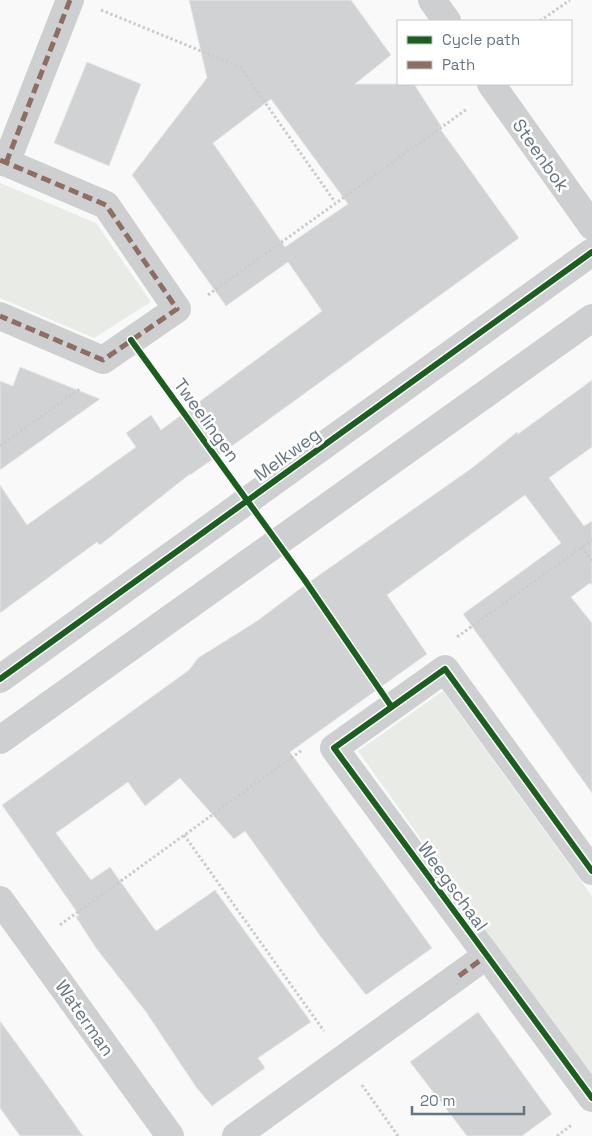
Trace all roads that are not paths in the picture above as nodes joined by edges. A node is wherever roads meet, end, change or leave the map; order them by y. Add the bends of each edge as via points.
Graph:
1 (432, 0) edge
2 (83, 4) edge
3 (446, 20) edge
4 (493, 87) edge
5 (3, 161) edge
6 (592, 226) edge
7 (592, 252) edge
8 (0, 316) edge
9 (592, 318) edge
10 (0, 679) edge
11 (0, 740) edge
12 (592, 871) edge
13 (0, 900) edge
14 (486, 956) junction
15 (592, 1098) edge
16 (170, 1136) edge
17 (236, 1136) edge

1 - 3 street
2 - 5 street
4 - 6 street, Steenbok
5 - 8 street via 106,205 178,309 103,360
7 - 10 street, Melkweg
9 - 11 street
12 - 14 street, Weegschaal via 445,669 334,748
13 - 16 street, Waterman
14 - 15 street, Weegschaal
14 - 17 street, Weegschaal

